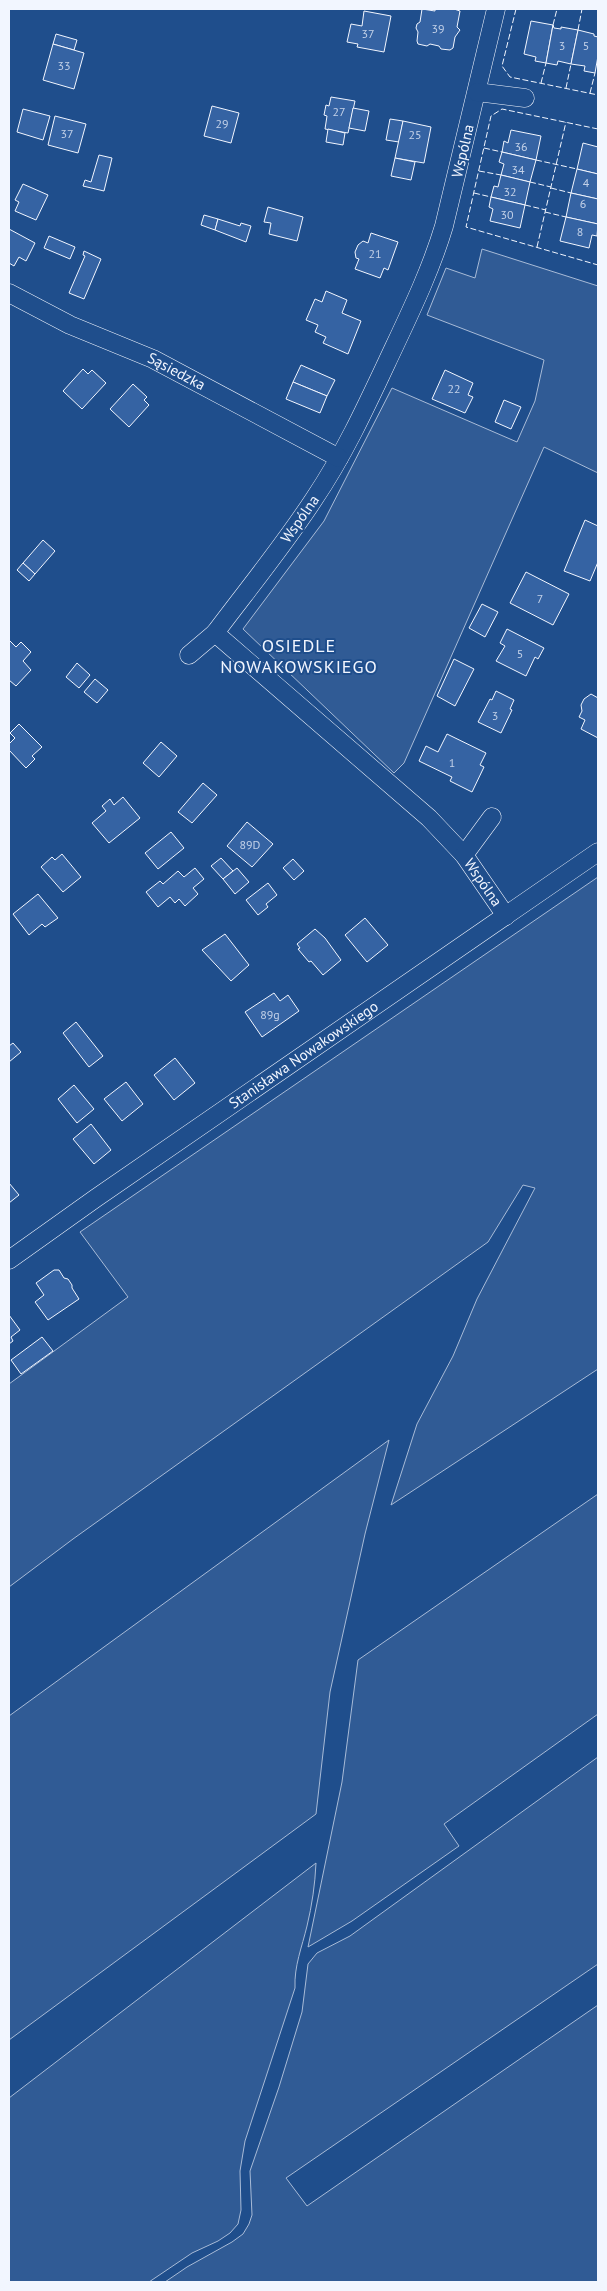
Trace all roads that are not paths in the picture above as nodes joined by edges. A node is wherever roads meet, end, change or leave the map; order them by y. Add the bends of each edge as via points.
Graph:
1 (496, 9) edge
2 (477, 92) junction
3 (525, 98) dead end
4 (9, 293) edge
5 (339, 458) junction
6 (215, 633) junction
7 (189, 655) dead end
8 (492, 817) dead end
9 (598, 852) edge
10 (464, 855) junction
11 (506, 916) junction
12 (9, 1260) edge

1 - 2 street, Wspólna
2 - 3 street
2 - 5 street, Wspólna via 436,252
4 - 5 street, Sąsiedzka via 70,325 153,359
5 - 6 street, Wspólna via 300,520
6 - 7 street
6 - 10 street, Wspólna via 423,813
8 - 10 street
9 - 11 street, Stanisława Nowakowskiego
10 - 11 street, Wspólna
11 - 12 street, Stanisława Nowakowskiego

